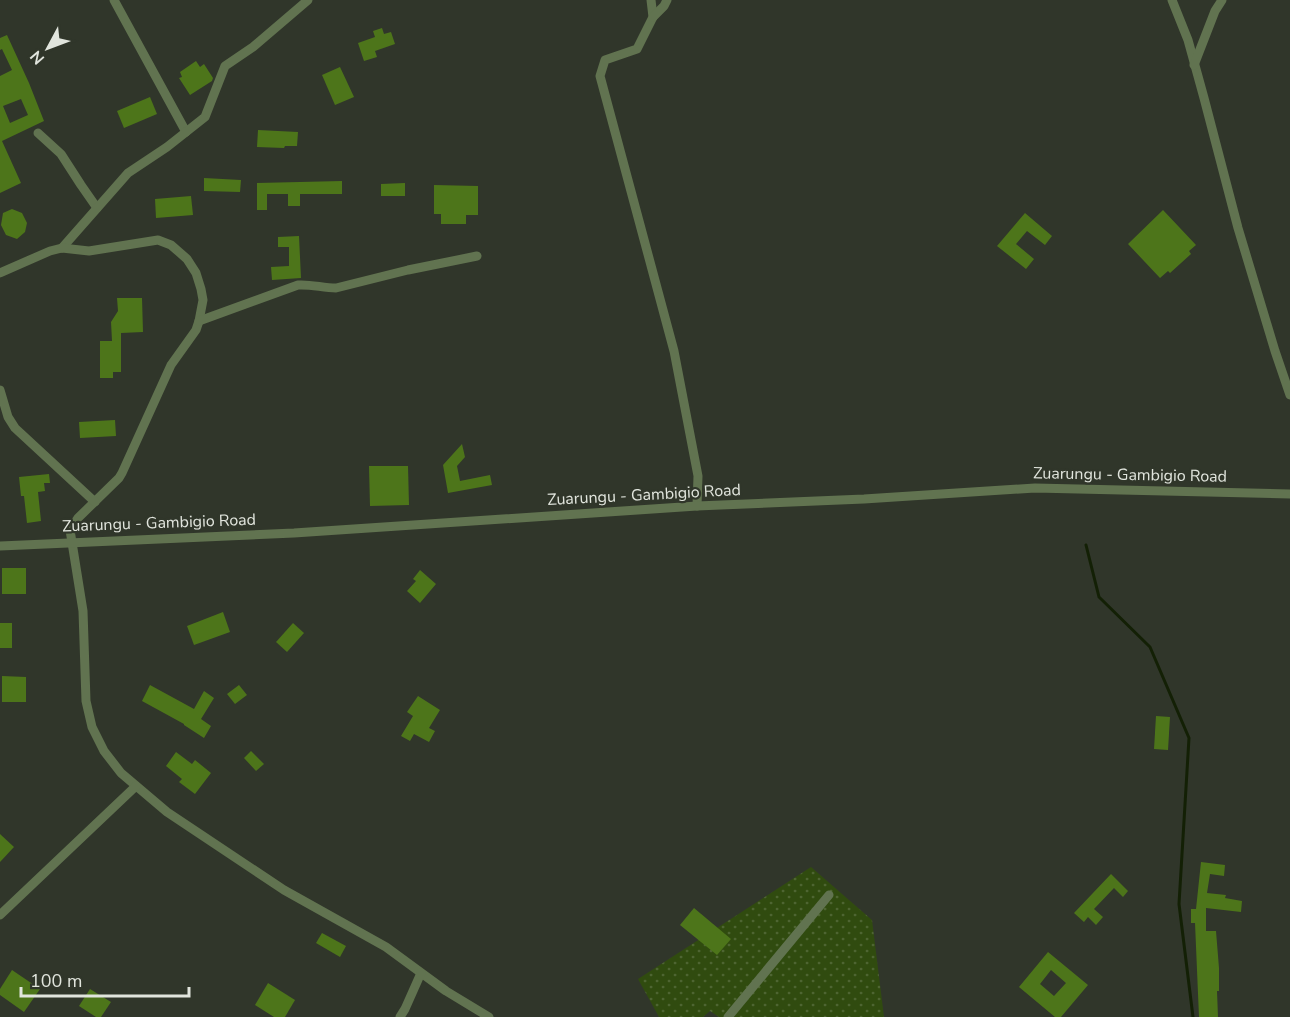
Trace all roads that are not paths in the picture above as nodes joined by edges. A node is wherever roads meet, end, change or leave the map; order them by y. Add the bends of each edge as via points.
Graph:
1 (114, 0) edge
2 (308, 0) edge
3 (651, 0) edge
4 (667, 0) edge
5 (1173, 0) edge
6 (1222, 0) edge
7 (653, 17) junction
8 (1194, 64) junction
9 (186, 132) junction
10 (38, 133) dead end
11 (97, 208) junction
12 (62, 248) junction
13 (477, 256) dead end
14 (0, 273) edge
15 (199, 321) junction
16 (0, 390) edge
17 (1290, 395) edge
18 (1290, 494) edge
19 (95, 502) junction
20 (696, 506) junction
21 (72, 542) junction
22 (0, 546) edge
23 (136, 786) junction
24 (829, 895) dead end
25 (0, 915) edge
26 (421, 974) junction
27 (400, 1017) edge
28 (489, 1017) edge
29 (728, 1017) edge

1 - 9 street
2 - 9 street via 225,66 205,117
3 - 7 street
4 - 7 street
5 - 8 street
6 - 8 street
7 - 20 street via 637,49 604,60 600,76 674,351 698,476
8 - 17 street via 1238,228
9 - 11 street via 128,173
10 - 11 street via 61,154
11 - 12 street
12 - 14 street
12 - 15 street via 89,251 158,240 171,245 196,273 202,300
13 - 15 street via 336,288 298,285
15 - 19 street via 171,366 119,478
16 - 19 street via 15,428
18 - 20 street, Zuarungu - Gambigio Road via 1035,488
19 - 21 street via 70,530
20 - 21 street, Zuarungu - Gambigio Road via 294,533
21 - 22 street, Zuarungu - Gambigio Road
21 - 23 street via 83,611 85,689 92,727 104,751
23 - 25 street
23 - 26 street via 167,812 284,890 386,947
24 - 29 street
26 - 27 street
26 - 28 street

